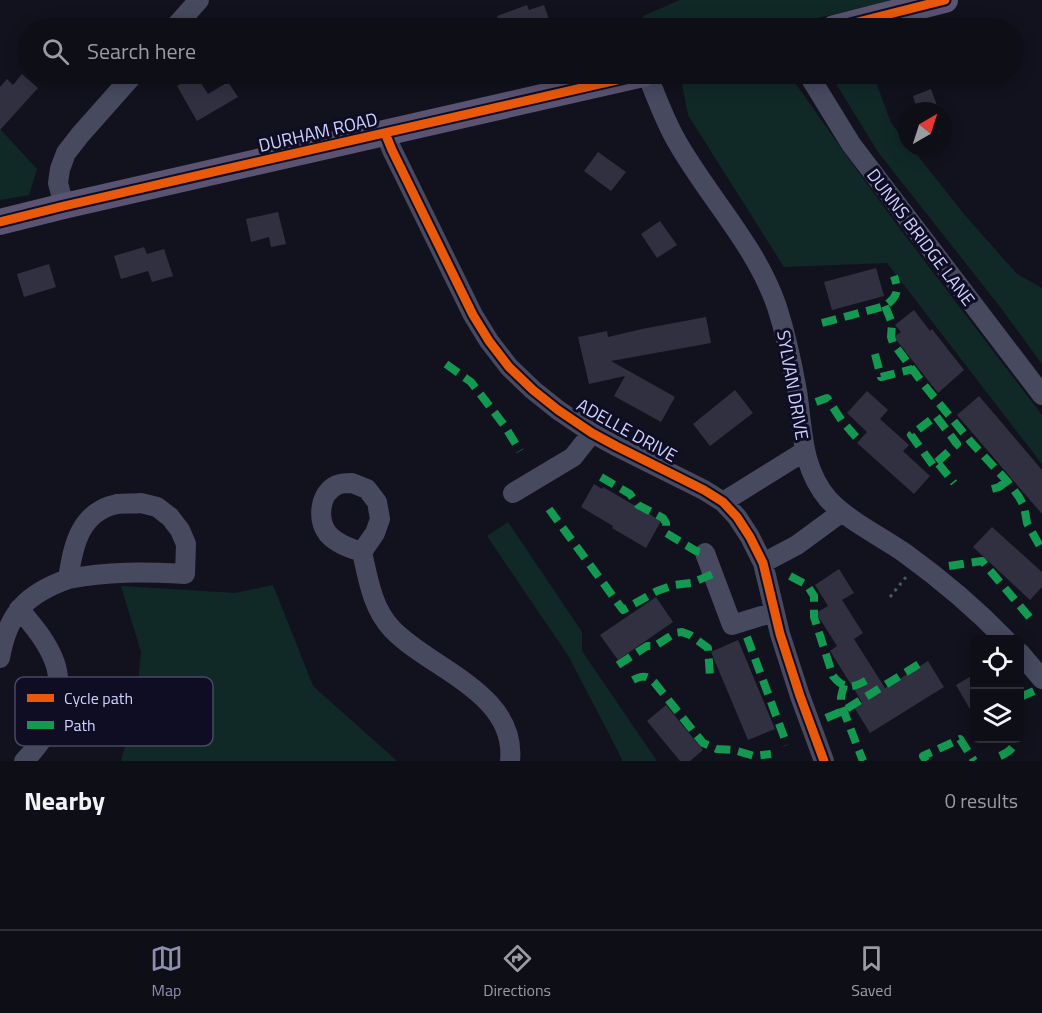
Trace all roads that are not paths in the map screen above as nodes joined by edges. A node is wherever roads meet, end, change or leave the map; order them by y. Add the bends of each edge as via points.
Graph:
1 (199, 0) edge
2 (945, 0) edge
3 (183, 18) edge
4 (874, 18) edge
5 (125, 84) edge
6 (599, 84) edge
7 (651, 84) edge
8 (814, 84) edge
9 (385, 133) junction
10 (64, 206) junction
11 (0, 222) edge
12 (1042, 395) edge
13 (592, 433) junction
14 (805, 451) junction
15 (513, 493) dead end
16 (723, 502) junction
17 (842, 512) junction
18 (362, 552) dead end
19 (705, 553) dead end
20 (763, 563) junction
21 (68, 579) junction
22 (19, 609) junction
23 (774, 612) junction
24 (4, 624) edge
25 (1002, 635) edge
26 (0, 658) edge
27 (1024, 658) edge
28 (57, 677) edge
29 (1042, 679) edge
30 (38, 746) edge
31 (24, 761) edge
32 (510, 761) edge
33 (824, 761) edge

1 - 3 street
2 - 4 main road
5 - 10 street via 66,153 58,183
6 - 9 main road, DURHAM ROAD
7 - 14 street, SYLVAN DRIVE via 677,141 744,242 776,304 788,340
8 - 12 street, DUNNS BRIDGE LANE via 851,144
9 - 10 main road, DURHAM ROAD
9 - 13 street, ADELLE DRIVE via 462,294 489,341 533,390
10 - 11 main road, DURHAM ROAD
13 - 15 street via 573,457
13 - 16 street, ADELLE DRIVE
14 - 16 street
14 - 17 street, SYLVAN DRIVE via 817,481
16 - 20 street, ADELLE DRIVE via 737,517
17 - 20 street via 797,545
17 - 25 street, SYLVAN DRIVE via 938,577
18 - 32 street via 381,613 408,642 480,693 507,730
19 - 23 street via 732,625
20 - 23 street, ADELLE DRIVE
21 - 21 street via 118,572 185,574 186,544 170,517 157,507 117,504 90,518 80,532
21 - 22 street via 48,586
22 - 24 street
22 - 28 street via 47,646
23 - 33 street, ADELLE DRIVE
24 - 26 street
27 - 29 street
30 - 31 street

